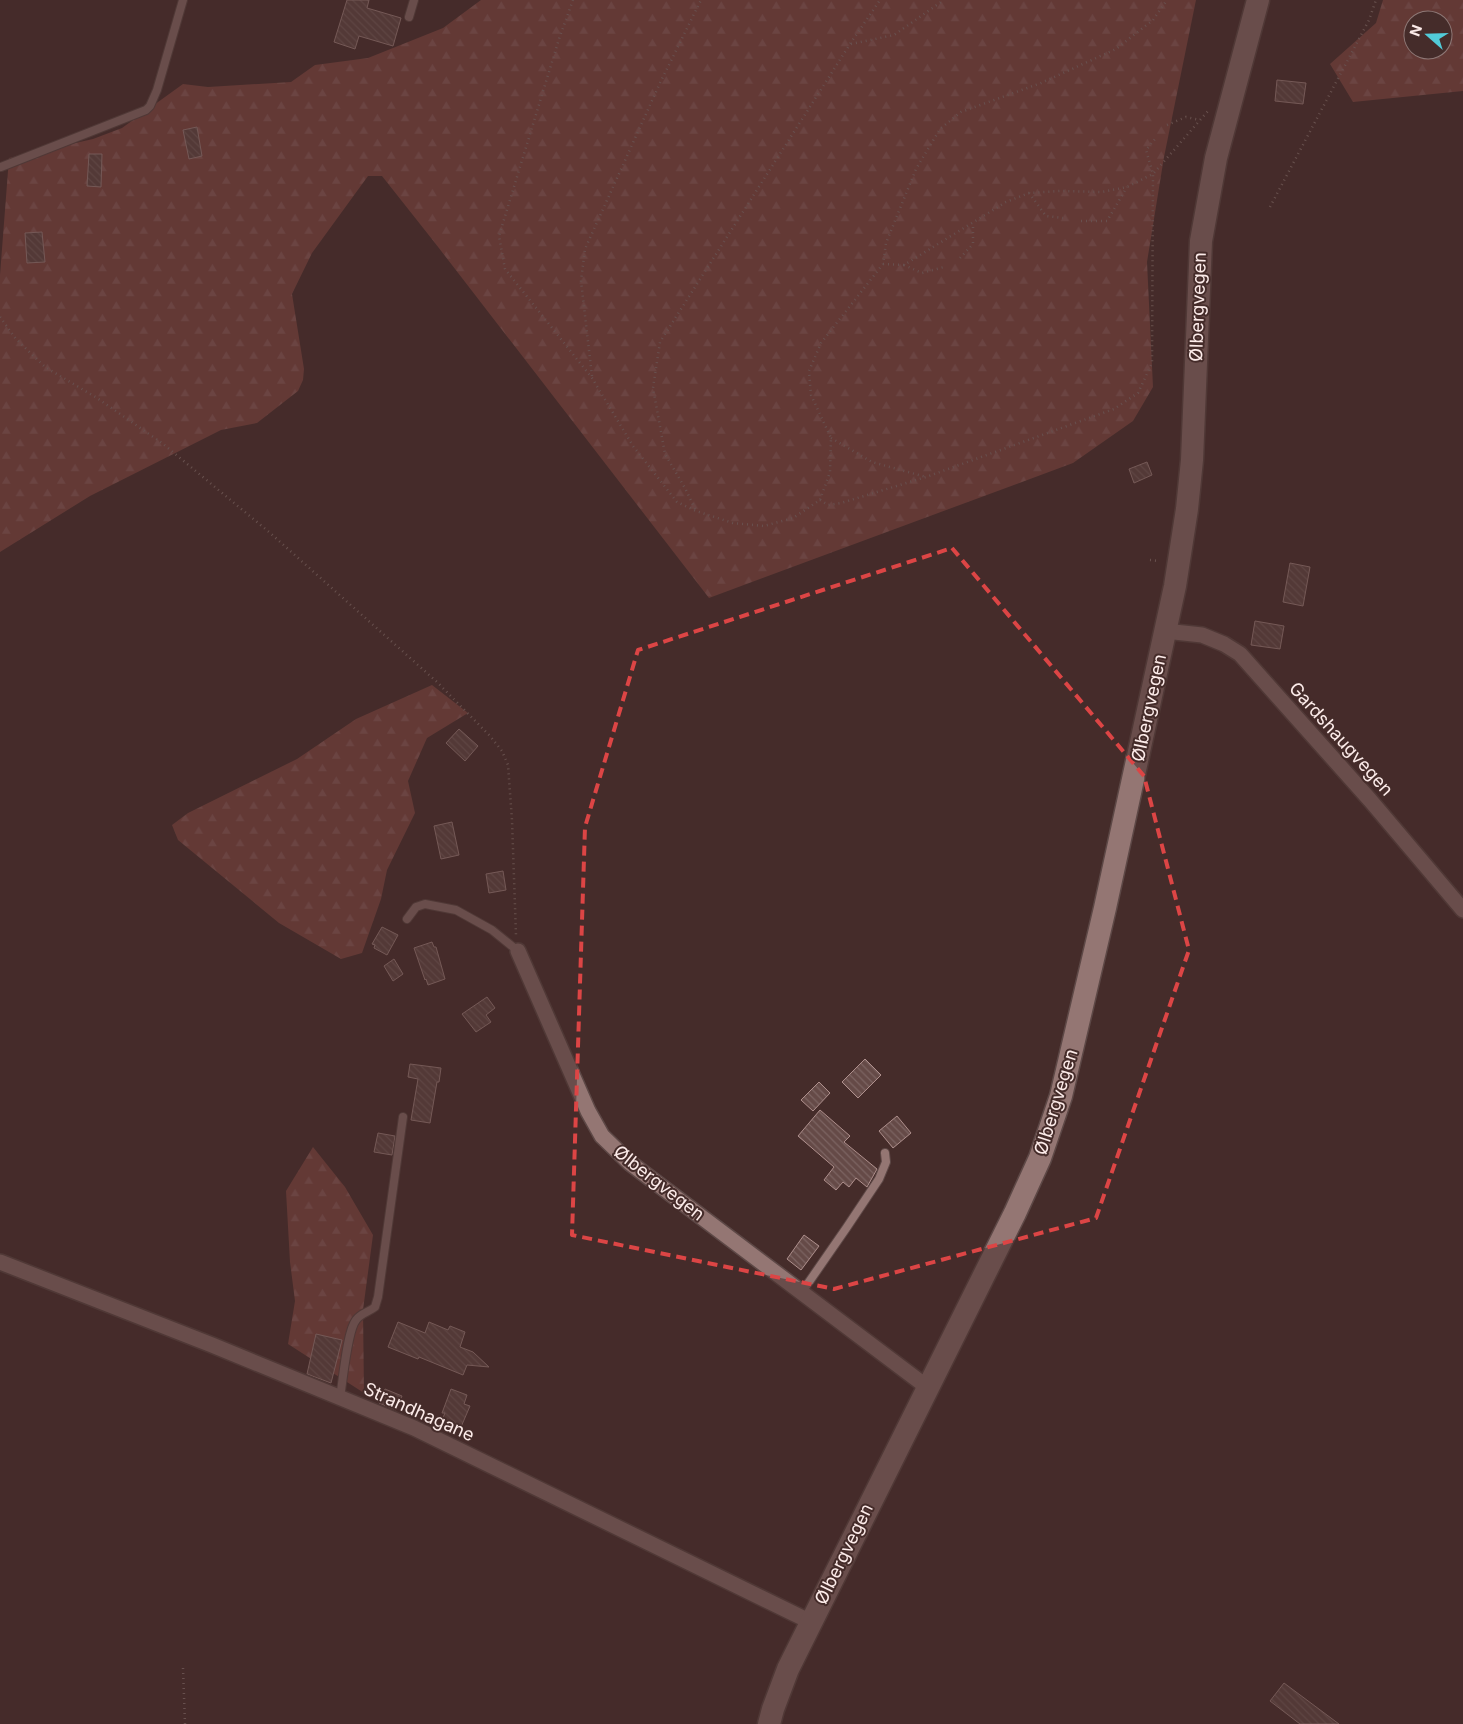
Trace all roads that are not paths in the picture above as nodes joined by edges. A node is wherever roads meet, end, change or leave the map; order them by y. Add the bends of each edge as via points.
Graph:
1 (183, 0) edge
2 (414, 0) edge
3 (1258, 0) edge
4 (409, 17) dead end
5 (1, 167) edge
6 (1165, 631) junction
7 (1463, 910) edge
8 (407, 919) dead end
9 (518, 951) joint
10 (403, 1117) dead end
11 (885, 1153) dead end
12 (0, 1262) edge
13 (802, 1292) junction
14 (927, 1387) junction
15 (340, 1398) junction
16 (811, 1622) junction
17 (769, 1724) edge

1 - 5 lane via 157,90 146,110
2 - 4 lane
3 - 6 main road, Ølbergvegen via 1214,168 1201,241 1192,460 1187,509
6 - 7 street, Gardshaugvegen via 1202,635 1240,654
6 - 14 main road, Ølbergvegen via 1061,1096 1040,1158 1016,1213
8 - 9 lane via 416,907 425,904 456,910 492,930
9 - 13 street, Ølbergvegen via 602,1136 630,1163
10 - 15 lane via 378,1297 375,1307 354,1321
11 - 13 lane via 886,1162 878,1178
12 - 15 street, Strandhagane
13 - 14 street, Ølbergvegen
14 - 16 main road, Ølbergvegen
15 - 16 street, Strandhagane via 414,1428
16 - 17 main road, Ølbergvegen via 788,1669

